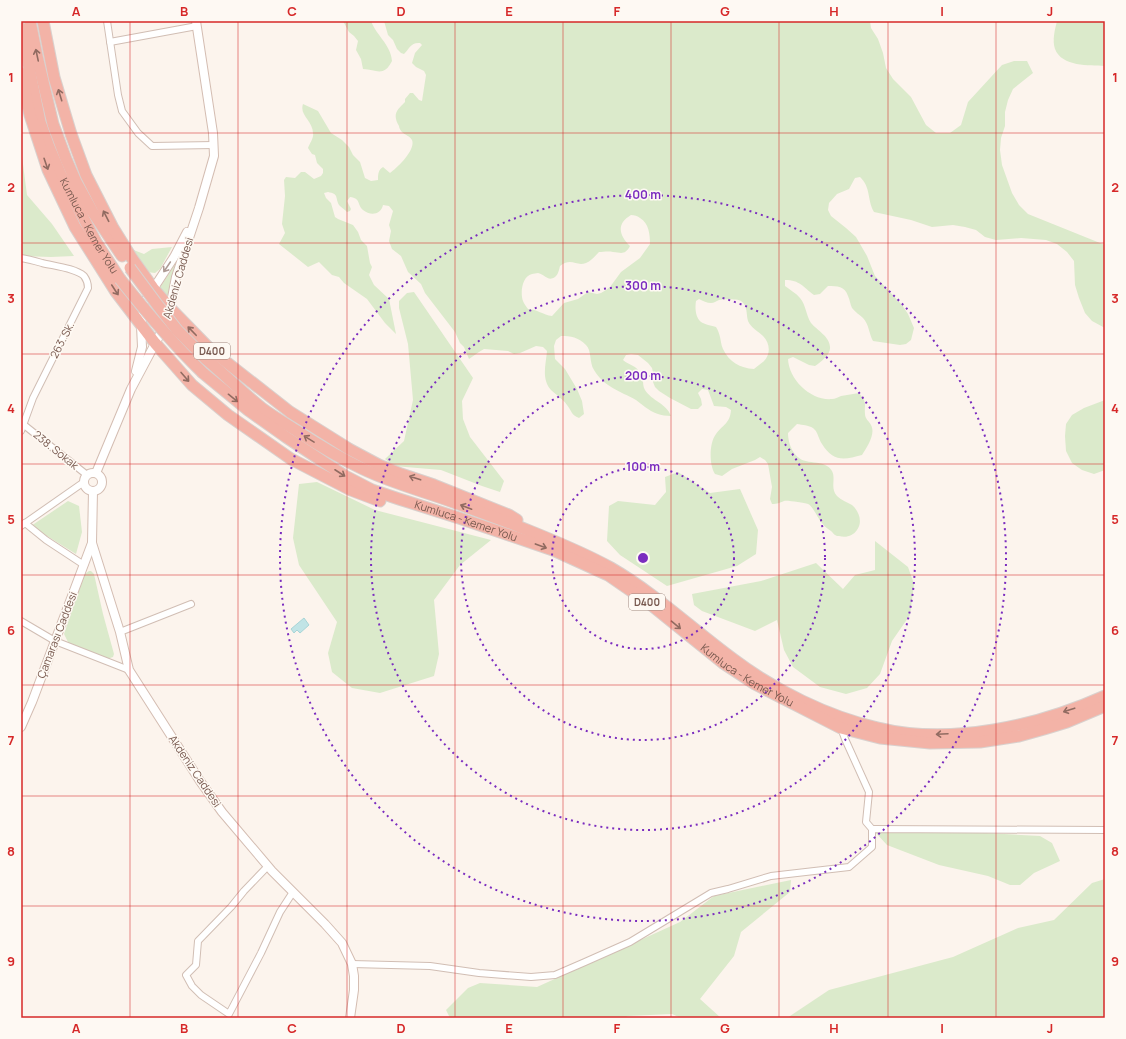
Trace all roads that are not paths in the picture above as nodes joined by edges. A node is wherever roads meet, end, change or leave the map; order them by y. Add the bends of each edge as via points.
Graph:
1 (30, 21) edge
2 (43, 21) edge
3 (107, 21) edge
4 (196, 24) edge
5 (21, 28) edge
6 (110, 42) junction
7 (21, 73) edge
8 (214, 145) junction
9 (199, 208) junction
10 (21, 258) edge
11 (153, 288) junction
12 (170, 308) junction
13 (141, 326) junction
14 (155, 343) junction
15 (131, 389) junction
16 (24, 425) junction
17 (21, 431) edge
18 (96, 473) junction
19 (86, 479) junction
20 (93, 491) junction
21 (23, 524) edge
22 (500, 532) junction
23 (540, 535) junction
24 (92, 543) junction
25 (84, 565) junction
26 (190, 604) dead end
27 (21, 621) edge
28 (120, 632) junction
29 (55, 641) junction
30 (129, 670) junction
31 (1105, 696) edge
32 (1105, 706) edge
33 (21, 727) edge
34 (841, 728) junction
35 (872, 829) junction
36 (1105, 830) edge
37 (268, 866) junction
38 (293, 892) junction
39 (352, 964) junction
40 (350, 1018) edge

23 -> 1 highway, Kumluca - Kemer Yolu / D400, bridge via 390,481 344,459 263,409 177,330 130,268 76,182 53,124
11 -> 2 highway, Kumluca - Kemer Yolu / D400 via 112,228 86,175 54,77
3 - 6 street
4 - 6 street
4 - 8 street, Akdeniz Caddesi
5 -> 22 highway, Kumluca - Kemer Yolu / D400, bridge via 40,122 60,173 96,242 120,279 168,338 248,410 345,476 399,500
6 - 8 street via 122,111 138,133 152,146
7 -> 13 highway via 30,115 48,170 75,226 116,292
8 - 9 street, Akdeniz Caddesi via 214,156
9 -> 11 street, Akdeniz Caddesi via 174,257
9 - 12 street, Akdeniz Caddesi via 176,277
10 - 16 street, 263. Sk. via 82,275 88,288 33,398
11 - 12 highway, Kumluca - Kemer Yolu / D400
11 - 13 street, Akdeniz Caddesi via 144,303
12 - 14 street, Akdeniz Caddesi
23 -> 12 highway, Kumluca - Kemer Yolu / D400 via 509,515 386,468 348,449 290,412 235,369 210,349
13 - 14 highway
13 - 15 street, Akdeniz Caddesi via 142,347
14 - 15 street, Akdeniz Caddesi
14 -> 22 highway via 192,385 228,415 291,459 351,490 384,502
15 - 18 street, Akdeniz Caddesi
16 - 17 street
16 - 19 street, 238. Sokak
18 - 19 street via 90,474
18 - 20 street via 100,475 102,483 101,488
19 - 20 street via 86,487
19 - 21 street
20 - 24 street, Akdeniz Caddesi
21 - 25 street
22 -> 34 highway, Kumluca - Kemer Yolu / D400 via 554,550 608,575 650,604 723,663 755,684
31 -> 23 highway, Kumluca - Kemer Yolu / D400 via 1054,716 980,732 936,735 900,733 845,719 758,677 634,582 593,559
24 - 25 street, Çamarası Caddesi
24 - 28 street, Akdeniz Caddesi
25 - 29 street, Çamarası Caddesi
26 - 28 street
27 - 29 street
28 - 30 street, Akdeniz Caddesi
29 - 30 street
29 - 33 street, Çamarası Caddesi
30 - 37 street, Akdeniz Caddesi via 200,781 222,812
32 - 34 highway, Kumluca - Kemer Yolu / D400 via 1044,729 980,742 930,743 880,738
34 - 35 street via 869,792 866,822
35 - 36 street
35 - 39 street via 872,847 849,867 772,876 711,893 630,942 555,975 531,977 430,966
37 - 38 street, Akdeniz Caddesi
37 - 38 street via 198,941 196,965 186,975 201,995 229,1014 280,912
38 - 39 street, Akdeniz Caddesi via 342,943
39 - 40 street, Akdeniz Caddesi via 354,990

